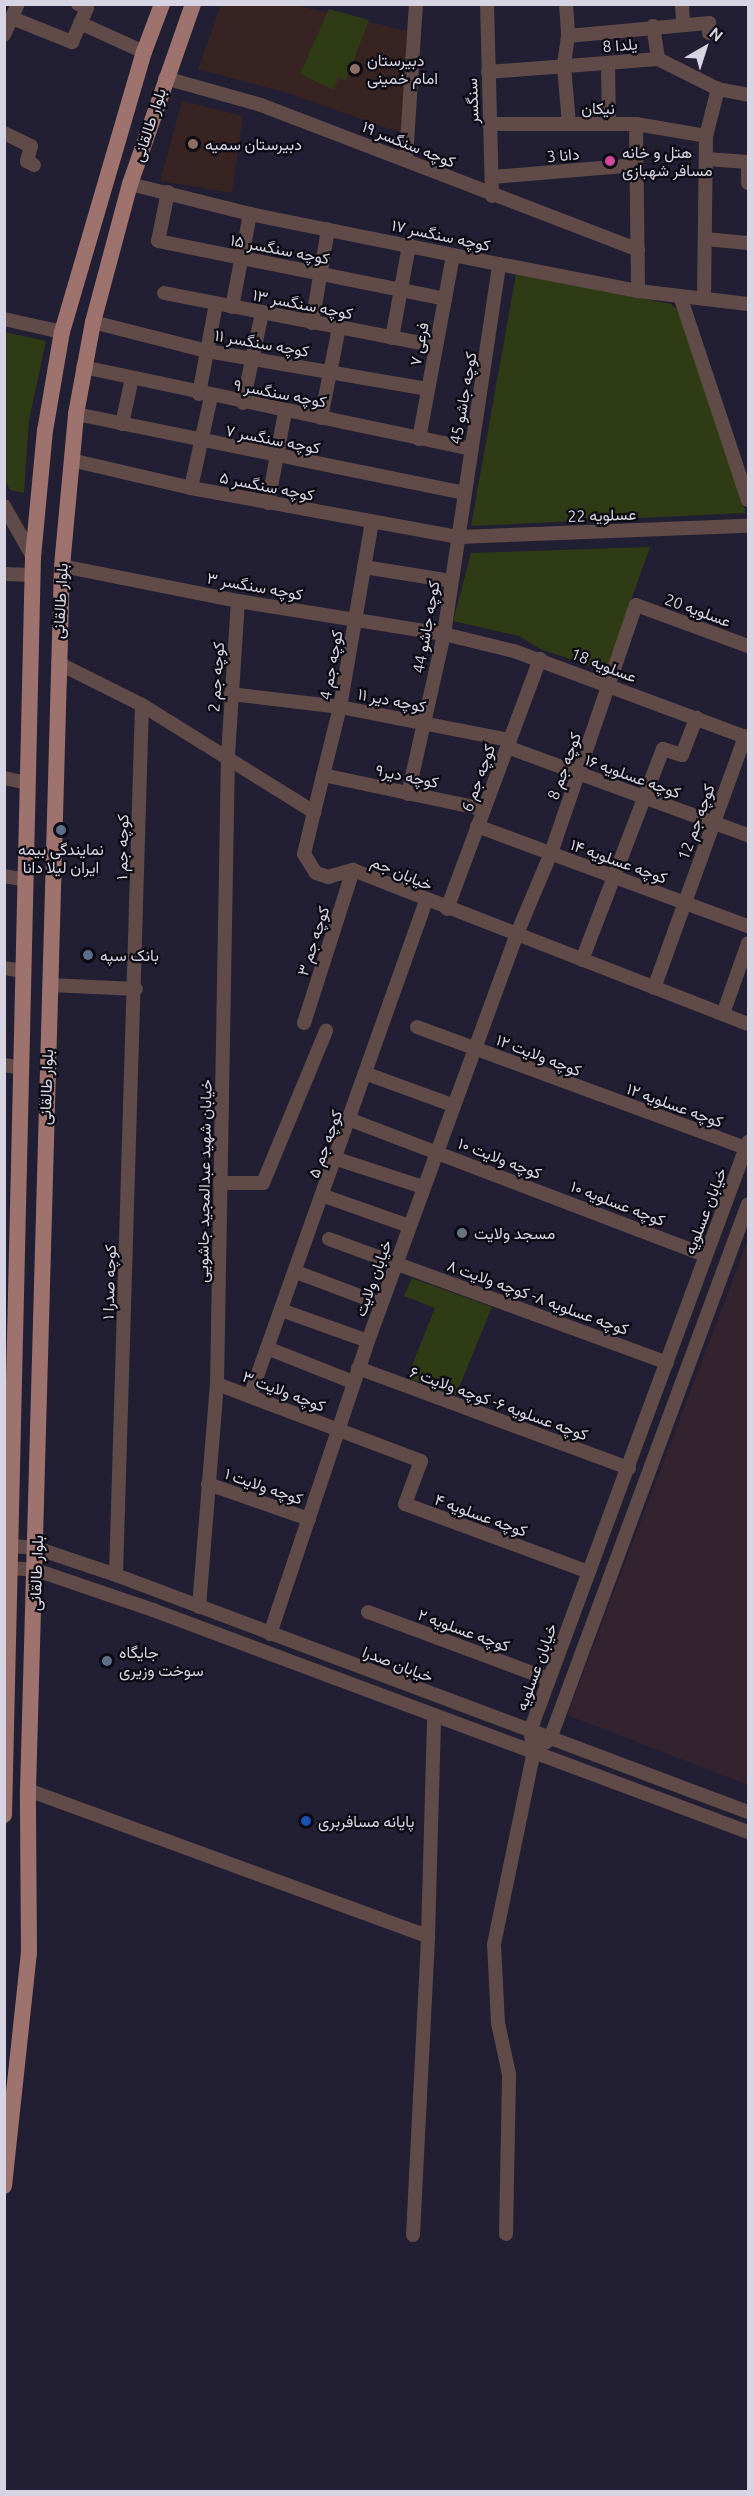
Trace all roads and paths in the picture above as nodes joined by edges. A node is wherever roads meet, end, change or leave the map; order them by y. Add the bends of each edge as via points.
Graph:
1 (18, 4) edge
2 (78, 4) edge
3 (162, 4) edge
4 (193, 4) edge
5 (416, 4) edge
6 (487, 4) edge
7 (566, 4) edge
8 (682, 4) edge
9 (12, 18) junction
10 (80, 23) junction
11 (682, 24) junction
12 (653, 26) junction
13 (709, 33) dead end
14 (4, 35) edge
15 (568, 36) junction
16 (144, 52) junction
17 (658, 59) junction
18 (608, 63) junction
19 (564, 66) junction
20 (488, 72) junction
21 (165, 78) junction
22 (718, 89) junction
23 (748, 95) edge
24 (489, 124) junction
25 (568, 124) junction
26 (609, 124) junction
27 (636, 124) junction
28 (4, 133) edge
29 (706, 136) junction
30 (406, 158) junction
31 (706, 159) junction
32 (748, 162) edge
33 (34, 165) dead end
34 (637, 165) junction
35 (493, 177) junction
36 (748, 183) edge
37 (130, 184) junction
38 (168, 192) junction
39 (492, 196) junction
40 (250, 214) junction
41 (328, 229) junction
42 (705, 239) junction
43 (748, 243) edge
44 (409, 245) junction
45 (638, 250) junction
46 (453, 255) junction
47 (241, 258) junction
48 (499, 264) junction
49 (320, 274) junction
50 (400, 290) junction
51 (638, 291) junction
52 (164, 293) dead end
53 (680, 297) junction
54 (445, 299) junction
55 (704, 299) junction
56 (216, 304) junction
57 (748, 304) edge
58 (232, 307) junction
59 (262, 313) junction
60 (4, 319) edge
61 (93, 322) junction
62 (312, 322) junction
63 (64, 324) junction
64 (339, 327) junction
65 (392, 338) junction
66 (436, 346) junction
67 (207, 351) junction
68 (252, 358) junction
69 (83, 367) junction
70 (329, 371) junction
71 (132, 378) junction
72 (427, 389) junction
73 (205, 395) junction
74 (243, 403) junction
75 (285, 412) junction
76 (76, 414) junction
77 (321, 418) junction
78 (122, 424) junction
79 (419, 439) junction
80 (200, 442) junction
81 (471, 449) junction
82 (278, 456) junction
83 (71, 460) junction
84 (191, 488) junction
85 (464, 493) junction
86 (748, 500) edge
87 (268, 503) junction
88 (4, 506) edge
89 (372, 522) junction
90 (748, 526) edge
91 (458, 537) junction
92 (33, 557) junction
93 (62, 566) junction
94 (364, 567) junction
95 (4, 574) edge
96 (33, 575) junction
97 (451, 581) junction
98 (238, 601) junction
99 (636, 605) joint
100 (355, 620) junction
101 (444, 634) junction
102 (748, 646) edge
103 (540, 659) junction
104 (58, 663) junction
105 (610, 685) junction
106 (231, 694) junction
107 (142, 705) junction
108 (340, 707) junction
109 (696, 718) junction
110 (424, 723) junction
111 (747, 737) edge
112 (508, 743) junction
113 (228, 755) junction
114 (578, 773) junction
115 (324, 775) junction
116 (4, 778) edge
117 (27, 783) junction
118 (408, 794) junction
119 (645, 798) junction
120 (483, 809) junction
121 (314, 812) junction
122 (712, 823) junction
123 (477, 826) junction
124 (748, 835) edge
125 (551, 853) junction
126 (353, 870) junction
127 (4, 876) edge
128 (616, 877) junction
129 (26, 880) junction
130 (426, 901) junction
131 (684, 902) junction
132 (447, 909) junction
133 (748, 926) edge
134 (516, 936) junction
135 (748, 943) edge
136 (582, 960) junction
137 (4, 968) edge
138 (24, 971) junction
139 (50, 985) junction
140 (654, 988) junction
141 (135, 989) junction
142 (723, 1014) junction
143 (304, 1023) dead end
144 (748, 1024) edge
145 (417, 1027) dead end
146 (326, 1031) dead end
147 (474, 1048) junction
148 (13, 1066) edge
149 (367, 1074) junction
150 (592, 1092) joint
151 (452, 1105) junction
152 (351, 1120) junction
153 (747, 1145) edge
154 (437, 1151) junction
155 (337, 1159) junction
156 (220, 1183) junction
157 (423, 1187) junction
158 (324, 1196) junction
159 (552, 1196) joint
160 (748, 1204) edge
161 (409, 1226) junction
162 (328, 1239) dead end
163 (11, 1247) edge
164 (43, 1250) junction
165 (705, 1255) junction
166 (396, 1263) junction
167 (296, 1272) junction
168 (381, 1304) junction
169 (281, 1310) junction
170 (10, 1339) edge
171 (368, 1341) junction
172 (267, 1348) junction
173 (667, 1363) junction
174 (358, 1368) junction
175 (353, 1382) junction
176 (217, 1384) junction
177 (250, 1396) junction
178 (339, 1430) junction
179 (421, 1461) joint
180 (629, 1468) junction
181 (208, 1484) junction
182 (7, 1513) edge
183 (309, 1519) junction
184 (10, 1546) junction
185 (36, 1548) junction
186 (9, 1568) junction
187 (36, 1570) junction
188 (589, 1572) junction
189 (116, 1575) junction
190 (159, 1592) junction
191 (199, 1607) junction
192 (153, 1610) junction
193 (368, 1612) dead end
194 (270, 1634) junction
195 (327, 1655) junction
196 (321, 1672) junction
197 (548, 1679) junction
198 (6, 1702) edge
199 (435, 1715) junction
200 (530, 1731) junction
201 (550, 1739) junction
202 (534, 1752) junction
203 (27, 1790) junction
204 (748, 1812) edge
205 (4, 1815) edge
206 (748, 1832) edge
207 (428, 1936) junction
208 (4, 2186) edge
209 (506, 2234) dead end
210 (413, 2235) dead end

1 - 9 street
2 - 10 street via 87,8
3 - 16 main road, بلوار طالقانی
4 - 21 main road, بلوار طالقانی
5 - 30 street
6 - 20 street, سنگسر
7 - 15 street
8 - 11 street
9 - 10 street via 72,42
9 - 14 street
10 - 16 street
11 - 12 street
11 - 13 street via 710,23
12 - 15 street
12 - 17 street
15 - 19 street
16 - 63 main road, بلوار طالقانی
17 - 18 street, یلدا 8
17 - 22 street, یلدا 8
18 - 19 street, یلدا 8
18 - 26 street
19 - 20 street, یلدا 8
19 - 25 street
20 - 24 street, سنگسر
21 - 30 street, کوچه سنگسر ۱۹ via 261,105
21 - 37 main road, بلوار طالقانی
22 - 23 street, یلدا 8
22 - 29 street
24 - 25 street, نیکان
24 - 35 street, سنگسر
25 - 26 street, نیکان
26 - 27 street, نیکان
27 - 29 street, نیکان
27 - 34 street
28 - 33 street via 31,146 27,161
29 - 31 street
30 - 39 street, کوچه سنگسر ۱۹
31 - 32 street
31 - 42 street
32 - 36 street
34 - 35 street, دانا 3
34 - 45 street
35 - 39 street, سنگسر
37 - 38 street, کوچه سنگسر ۱۷
37 - 61 main road, بلوار طالقانی
38 - 40 street, کوچه سنگسر ۱۷
38 - 47 street, کوچه سنگسر ۱۵ via 158,241
39 - 45 street, کوچه سنگسر ۱۹
40 - 41 street, کوچه سنگسر ۱۷
40 - 47 street
41 - 44 street, کوچه سنگسر ۱۷
41 - 49 street
42 - 43 street
42 - 55 street
44 - 46 street, کوچه سنگسر ۱۷
44 - 50 street
45 - 51 street
46 - 48 street, کوچه سنگسر ۱۷
46 - 54 street, فرعی ۷
47 - 49 street, کوچه سنگسر ۱۵
47 - 58 street
48 - 51 street, کوچه سنگسر ۱۷
48 - 81 street, کوچه جاشو 45
49 - 50 street, کوچه سنگسر ۱۵
49 - 62 street
50 - 54 street, کوچه سنگسر ۱۵
50 - 65 street
51 - 53 street, کوچه سنگسر ۱۷
52 - 56 street, کوچه سنگسر ۱۳
53 - 55 street, کوچه سنگسر ۱۷
53 - 86 street
54 - 66 street, فرعی ۷
55 - 57 street, کوچه سنگسر ۱۷
56 - 58 street, کوچه سنگسر ۱۳
56 - 67 street
58 - 59 street, کوچه سنگسر ۱۳
59 - 62 street, کوچه سنگسر ۱۳
59 - 68 street
60 - 63 street
61 - 63 main road
61 - 67 street, کوچه سنگسر ۱۱
61 - 69 main road, بلوار طالقانی
62 - 64 street, کوچه سنگسر ۱۳
63 - 92 main road, بلوار طالقانی via 45,431
64 - 65 street, کوچه سنگسر ۱۳
64 - 70 street
65 - 66 street, کوچه سنگسر ۱۳
66 - 72 street, فرعی ۷
67 - 68 street, کوچه سنگسر ۱۱
67 - 73 street
68 - 70 street, کوچه سنگسر ۱۱
68 - 74 street
69 - 71 street, کوچه سنگسر ۹
69 - 76 main road, بلوار طالقانی
70 - 72 street, کوچه سنگسر ۱۱
70 - 77 street
71 - 73 street, کوچه سنگسر ۹
71 - 78 street
72 - 79 street, فرعی ۷
73 - 74 street, کوچه سنگسر ۹
73 - 80 street
74 - 75 street, کوچه سنگسر ۹
75 - 77 street, کوچه سنگسر ۹
75 - 82 street
76 - 78 street, کوچه سنگسر ۷
76 - 83 main road, بلوار طالقانی
77 - 79 street, کوچه سنگسر ۹
78 - 80 street, کوچه سنگسر ۷
79 - 81 street, کوچه سنگسر ۹
80 - 82 street, کوچه سنگسر ۷
80 - 84 street
81 - 85 street, کوچه جاشو 45
82 - 85 street, کوچه سنگسر ۷
82 - 87 street
83 - 84 street, کوچه سنگسر ۵
83 - 93 main road, بلوار طالقانی
84 - 87 street, کوچه سنگسر ۵
85 - 91 street, کوچه جاشو 45
87 - 89 street, کوچه سنگسر ۵
88 - 92 street
89 - 91 street, کوچه سنگسر ۵
89 - 94 street, کوچه جم 4
90 - 91 street, عسلویه 22
91 - 97 street, کوچه جاشو 44
92 - 96 main road, بلوار طالقانی
93 - 98 street, کوچه سنگسر ۳
93 - 104 main road, بلوار طالقانی
94 - 97 street
94 - 100 street, کوچه جم 4
95 - 96 street
96 - 117 main road, بلوار طالقانی
97 - 101 street, کوچه جاشو 44
98 - 100 street, کوچه سنگسر ۳
98 - 106 street, کوچه جم 2
99 - 102 street, عسلویه 20
99 - 105 street, کوچه جم 8
100 - 101 street, کوچه سنگسر ۳
100 - 108 street, کوچه جم 4
101 - 103 street, عسلویه 18
101 - 110 street, کوچه جاشو 44
103 - 105 street, عسلویه 18
103 - 112 street, کوچه جم 6
104 - 107 street
104 - 139 main road, بلوار طالقانی
105 - 109 street, عسلویه 18
105 - 114 street, کوچه جم 8
106 - 108 street, کوچه دیر ۱۱
106 - 113 street, کوچه جم 2
107 - 113 street
107 - 141 street, کوچه جم ۱
108 - 110 street, کوچه دیر ۱۱
108 - 115 street, کوچه جم 4
109 - 111 street, عسلویه 18
109 - 119 street via 682,755 663,749
110 - 112 street, کوچه دیر ۱۱
110 - 118 street, کوچه جاشو 44
111 - 122 street, کوچه جم 12
112 - 114 street, کوچه عسلویه ۱۶
112 - 120 street, کوچه جم 6
113 - 121 street
113 - 156 street, خیابان شهید عبدالمجید جاشویی
114 - 119 street, کوچه عسلویه ۱۶
114 - 125 street, کوچه جم 8
115 - 118 street, کوچه دیر۹
115 - 121 street, کوچه جم 4
116 - 117 street
117 - 129 main road, بلوار طالقانی
118 - 120 street, کوچه دیر۹
119 - 122 street, کوچه عسلویه ۱۶
119 - 128 street
120 - 123 street, کوچه جم 6
121 - 126 street, خیابان جم via 304,854 309,867 328,877
122 - 124 street, کوچه عسلویه ۱۶
122 - 131 street, کوچه جم 12
123 - 125 street, کوچه عسلویه ۱۴
123 - 132 street, کوچه جم 6
125 - 128 street, کوچه عسلویه ۱۴
125 - 134 street, کوچه جم 8
126 - 130 street, خیابان جم
126 - 143 street, کوچه جم ۳
127 - 129 street
128 - 131 street, کوچه عسلویه ۱۴
128 - 136 street
129 - 138 main road, بلوار طالقانی
130 - 132 street, خیابان جم
130 - 149 street, کوچه جم ۵
131 - 133 street, کوچه عسلویه ۱۴
131 - 140 street, کوچه جم 12
132 - 134 street, خیابان جم
134 - 136 street, خیابان جم
134 - 147 street, خیابان ولایت
135 - 142 street
136 - 140 street, خیابان جم
137 - 138 street
138 - 148 main road, بلوار طالقانی
139 - 141 street
139 - 164 main road, بلوار طالقانی
140 - 142 street, خیابان جم
141 - 189 street, کوچه صدرا ۱
142 - 144 street, خیابان جم
145 - 147 street, کوچه ولایت ۱۲
146 - 156 street via 263,1183
147 - 150 street, کوچه ولایت ۱۲
147 - 151 street, خیابان ولایت
148 - 163 main road, بلوار طالقانی
149 - 151 street
149 - 152 street, کوچه جم ۵
150 - 153 street, کوچه عسلویه ۱۲
151 - 154 street, خیابان ولایت
152 - 154 street, کوچه ولایت ۱۰
152 - 155 street, کوچه جم ۵
153 - 165 street, خیابان عسلویه
154 - 157 street, خیابان ولایت
154 - 159 street, کوچه ولایت ۱۰
155 - 157 street
155 - 158 street, کوچه جم ۵
156 - 176 street, خیابان شهید عبدالمجید جاشویی
157 - 161 street, خیابان ولایت
158 - 161 street
158 - 167 street, کوچه جم ۵
159 - 165 street, کوچه عسلویه ۱۰
160 - 201 street
161 - 166 street, خیابان ولایت
162 - 166 street, کوچه عسلویه ۸- کوچه ولایت ۸
163 - 164 main road
163 - 170 main road, بلوار طالقانی
164 - 185 main road, بلوار طالقانی
165 - 173 street, خیابان عسلویه
166 - 168 street, خیابان ولایت
166 - 173 street, کوچه عسلویه ۸- کوچه ولایت ۸
167 - 168 street
167 - 169 street, کوچه جم ۵
168 - 171 street, خیابان ولایت
169 - 171 street
169 - 172 street, کوچه جم ۵
170 - 182 main road, بلوار طالقانی
171 - 174 street, خیابان ولایت
172 - 175 street
172 - 177 street, کوچه جم ۵
173 - 180 street, خیابان عسلویه
174 - 175 street, خیابان ولایت
174 - 180 street, کوچه عسلویه ۶- کوچه ولایت ۶
175 - 178 street, خیابان ولایت
176 - 177 street, کوچه ولایت ۳
176 - 181 street, خیابان شهید عبدالمجید جاشویی
177 - 178 street, کوچه ولایت ۳
178 - 179 street, کوچه ولایت ۳
178 - 183 street, خیابان ولایت
179 - 188 street, کوچه عسلویه ۴ via 405,1504
180 - 188 street, خیابان عسلویه
181 - 183 street, کوچه ولایت ۱
181 - 191 street, خیابان شهید عبدالمجید جاشویی
182 - 184 main road, بلوار طالقانی
183 - 194 street, خیابان ولایت
184 - 185 street, خیابان صدرا
184 - 186 main road, بلوار طالقانی
185 - 187 main road, بلوار طالقانی
185 - 189 street, خیابان صدرا
186 - 187 street, خیابان صدرا
186 - 198 main road, بلوار طالقانی
187 - 192 street, خیابان صدرا
187 - 203 main road, بلوار طالقانی
188 - 197 street, خیابان عسلویه
189 - 190 street, خیابان صدرا
190 - 191 street, خیابان صدرا
190 - 192 street
191 - 194 street, خیابان صدرا
192 - 196 street, خیابان صدرا
193 - 197 street, کوچه عسلویه ۲
194 - 195 street, خیابان صدرا
195 - 196 street
195 - 200 street, خیابان صدرا
196 - 199 street, خیابان صدرا
197 - 200 street, خیابان عسلویه
198 - 205 main road, بلوار طالقانی
199 - 202 street, خیابان صدرا
199 - 207 street
200 - 201 street, خیابان صدرا
200 - 202 street, خیابان عسلویه
201 - 202 street
201 - 204 street, خیابان صدرا
202 - 206 street, خیابان صدرا
202 - 209 street via 494,1944 498,2023 509,2074
203 - 207 street
203 - 208 main road, بلوار طالقانی via 29,1953
207 - 210 street

